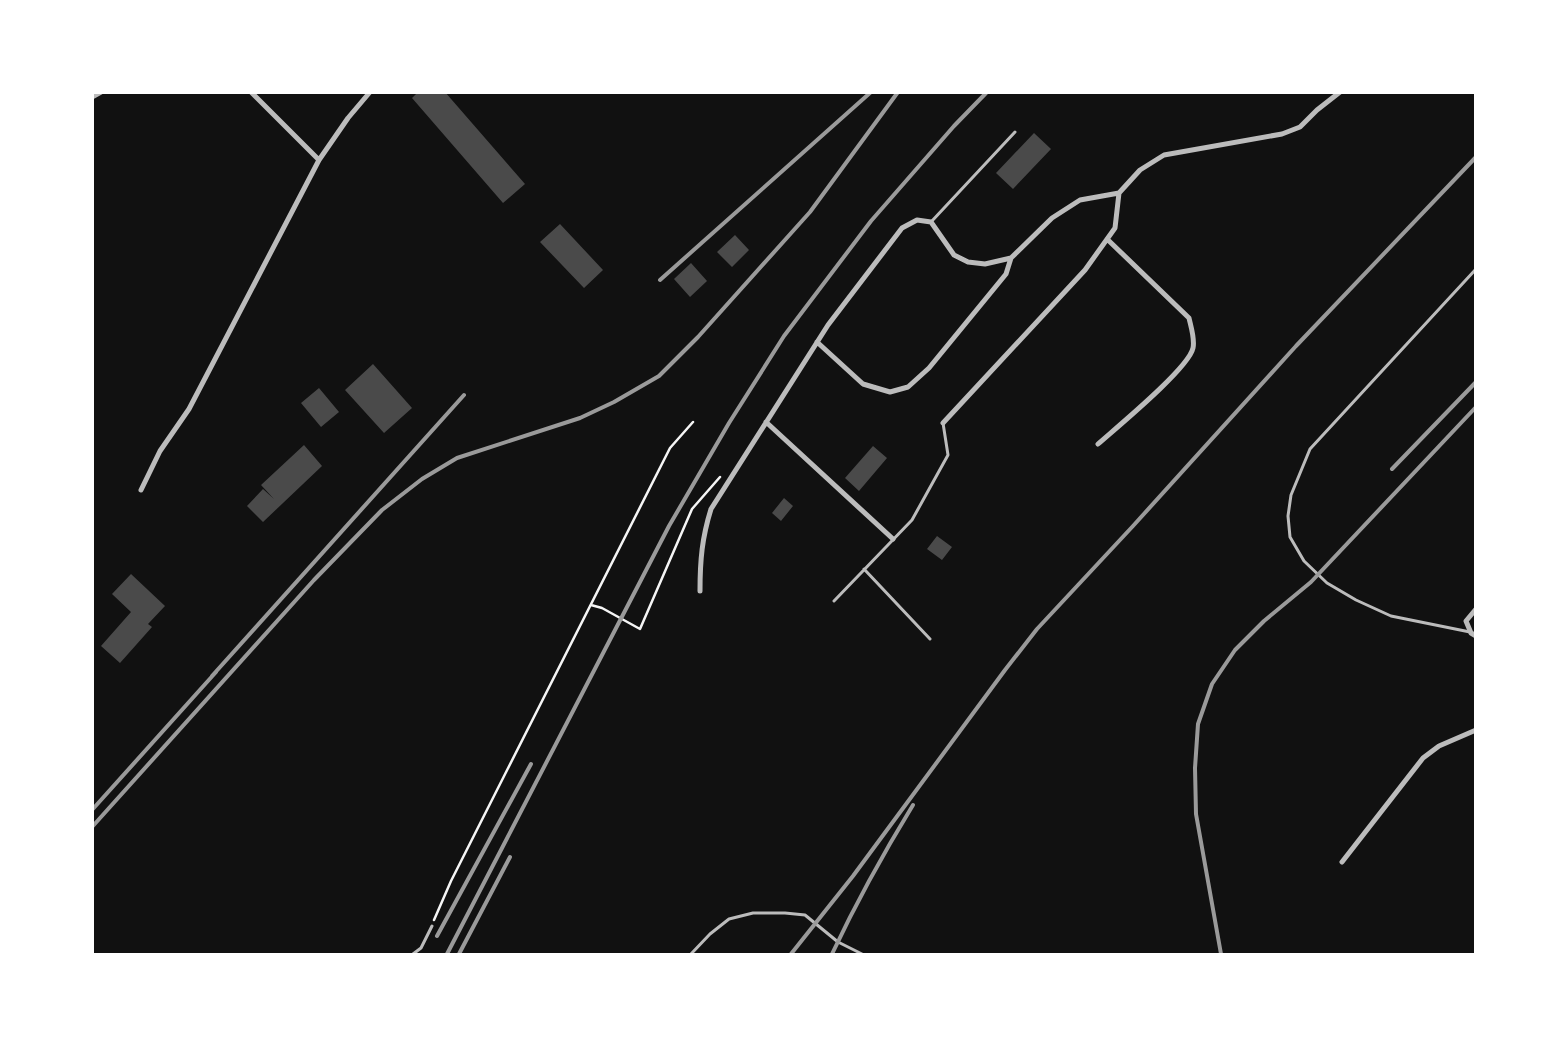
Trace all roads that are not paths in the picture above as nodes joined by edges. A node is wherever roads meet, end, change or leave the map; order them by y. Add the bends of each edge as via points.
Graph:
1 (100, 92) edge
2 (251, 92) edge
3 (370, 92) edge
4 (1340, 92) edge
5 (92, 97) edge
6 (1016, 132) dead end
7 (319, 160) junction
8 (1119, 193) junction
9 (931, 222) junction
10 (1107, 239) junction
11 (1012, 258) junction
12 (1476, 269) edge
13 (817, 342) junction
14 (766, 422) junction
15 (943, 423) joint
16 (1098, 444) dead end
17 (141, 490) dead end
18 (893, 539) junction
19 (864, 569) junction
20 (700, 592) dead end
21 (834, 601) dead end
22 (1476, 609) edge
23 (1473, 634) edge
24 (930, 639) dead end
25 (1476, 730) edge
26 (1342, 862) dead end
27 (432, 926) road end
28 (413, 954) edge
29 (691, 954) edge
30 (862, 954) edge

1 - 5 street
2 - 7 street
3 - 7 street
4 - 8 street via 1300,127 1282,134 1164,156 1140,170
6 - 9 lane
7 - 17 street via 188,409 160,451
8 - 10 street via 1115,228
8 - 11 street via 1080,200 1052,218
9 - 11 street via 954,255 968,262 985,264
9 - 13 street via 917,220 902,228
10 - 15 street via 1085,270
10 - 16 street via 1189,318 1193,350 1174,376
11 - 13 street via 1006,274 929,368 908,387 890,392 863,384
12 - 23 lane via 1310,449 1291,495 1288,516 1290,537 1304,561 1327,583 1391,616
13 - 14 street
14 - 18 street
14 - 20 street via 711,509 703,534
15 - 18 lane via 948,455 912,520
18 - 19 lane
19 - 21 lane
19 - 24 lane
22 - 23 street via 1466,621
25 - 26 street via 1439,746 1423,758
27 - 28 lane via 421,948
29 - 30 lane via 729,919 752,913 805,915 838,942

